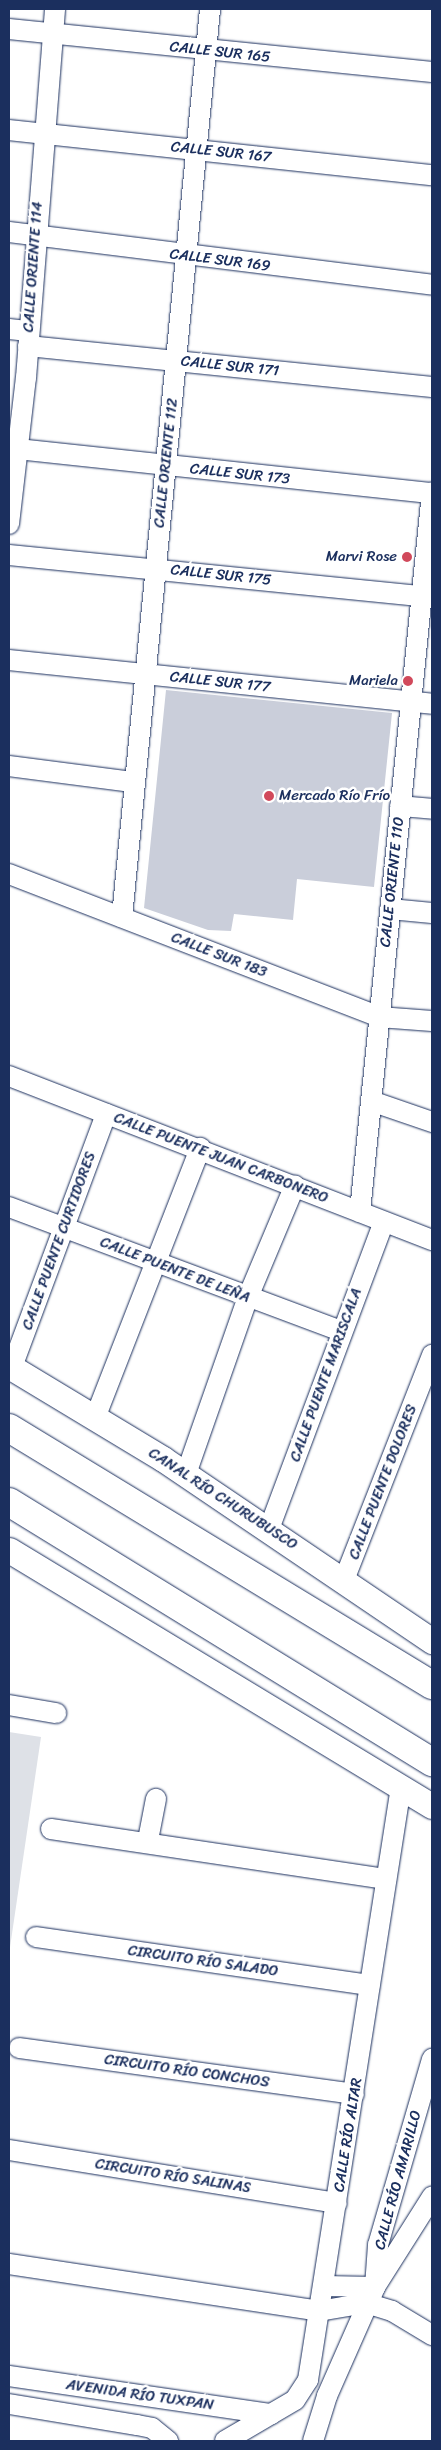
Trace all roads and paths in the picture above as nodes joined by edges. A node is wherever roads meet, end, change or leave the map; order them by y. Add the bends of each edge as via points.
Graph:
1 (55, 9) edge
2 (210, 9) edge
3 (9, 29) edge
4 (53, 34) junction
5 (206, 51) junction
6 (432, 72) edge
7 (9, 130) edge
8 (44, 133) junction
9 (196, 149) junction
10 (432, 175) edge
11 (9, 232) edge
12 (35, 235) junction
13 (186, 256) junction
14 (432, 285) edge
15 (9, 329) edge
16 (28, 338) junction
17 (175, 361) junction
18 (17, 377) edge
19 (432, 387) edge
20 (18, 449) junction
21 (166, 466) junction
22 (11, 490) edge
23 (432, 493) edge
24 (9, 524) edge
25 (9, 555) edge
26 (155, 568) junction
27 (427, 596) edge
28 (9, 660) edge
29 (145, 674) junction
30 (411, 702) junction
31 (432, 704) edge
32 (9, 766) edge
33 (132, 782) junction
34 (400, 806) junction
35 (432, 809) edge
36 (9, 874) edge
37 (390, 909) junction
38 (432, 913) edge
39 (122, 917) junction
40 (379, 1017) junction
41 (432, 1021) edge
42 (10, 1082) edge
43 (371, 1101) junction
44 (106, 1114) junction
45 (432, 1122) edge
46 (200, 1148) junction
47 (295, 1186) junction
48 (9, 1207) edge
49 (360, 1212) junction
50 (384, 1222) junction
51 (64, 1228) junction
52 (432, 1240) edge
53 (156, 1262) junction
54 (248, 1298) junction
55 (341, 1331) junction
56 (432, 1355) edge
57 (10, 1366) edge
58 (95, 1418) junction
59 (9, 1428) edge
60 (186, 1474) junction
61 (9, 1502) edge
62 (269, 1529) junction
63 (9, 1550) edge
64 (344, 1580) junction
65 (430, 1633) edge
66 (432, 1685) edge
67 (9, 1705) edge
68 (56, 1713) dead end
69 (432, 1762) edge
70 (401, 1787) junction
71 (156, 1799) dead end
72 (432, 1806) edge
73 (51, 1829) dead end
74 (148, 1840) junction
75 (386, 1879) junction
76 (36, 1937) dead end
77 (370, 1985) junction
78 (19, 2048) dead end
79 (432, 2059) edge
80 (354, 2094) junction
81 (9, 2150) edge
82 (432, 2197) edge
83 (337, 2203) junction
84 (9, 2264) edge
85 (324, 2286) junction
86 (371, 2295) junction
87 (319, 2311) junction
88 (432, 2335) edge
89 (9, 2376) edge
90 (9, 2404) edge
91 (271, 2414) junction
92 (168, 2441) edge
93 (225, 2441) edge
94 (313, 2441) edge

1 - 4 street, CALLE ORIENTE 114
2 - 5 street, CALLE ORIENTE 112
3 - 4 street, CALLE SUR 165
4 - 5 street, CALLE SUR 165
4 - 8 street, CALLE ORIENTE 114
5 - 6 street, CALLE SUR 165
5 - 9 street, CALLE ORIENTE 112
7 - 8 street, CALLE SUR 167
8 - 9 street, CALLE SUR 167
8 - 12 street, CALLE ORIENTE 114
9 - 10 street, CALLE SUR 167
9 - 13 street, CALLE ORIENTE 112
11 - 12 street, CALLE SUR 169
12 - 13 street, CALLE SUR 169
12 - 16 street, CALLE ORIENTE 114
13 - 14 street, CALLE SUR 169
13 - 17 street, CALLE ORIENTE 112
15 - 16 street, CALLE SUR 171
16 - 17 street, CALLE SUR 171
16 - 18 street, CALLE ORIENTE 114
17 - 19 street, CALLE SUR 171
17 - 21 street, CALLE ORIENTE 112
18 - 20 street, CALLE ORIENTE 114
20 - 21 street, CALLE SUR 173
20 - 22 street, CALLE ORIENTE 114
21 - 23 street, CALLE SUR 173
21 - 26 street, CALLE ORIENTE 112
22 - 24 street, CALLE ORIENTE 114
23 - 27 street, CALLE ORIENTE 110
25 - 26 street, CALLE SUR 175
26 - 27 street, CALLE SUR 175
26 - 29 street, CALLE ORIENTE 112
27 - 30 street, CALLE ORIENTE 110
28 - 29 street, CALLE SUR 177
29 - 30 street, CALLE SUR 177
29 - 33 street, CALLE ORIENTE 112
30 - 31 street, CALLE SUR 177
30 - 34 street, CALLE ORIENTE 110
32 - 33 street
33 - 39 street, CALLE ORIENTE 112
34 - 35 street
34 - 37 street, CALLE ORIENTE 110
36 - 39 street, CALLE SUR 183
37 - 38 street
37 - 40 street, CALLE ORIENTE 110
39 - 40 street, CALLE SUR 183
40 - 41 street, CALLE SUR 183
40 - 43 street, CALLE ORIENTE 110
42 - 44 street, CALLE PUENTE JUAN CARBONERO
43 - 45 street
43 - 49 street, CALLE ORIENTE 110
44 - 46 street, CALLE PUENTE JUAN CARBONERO
44 - 51 street, CALLE PUENTE CURTIDORES
46 - 47 street, CALLE PUENTE JUAN CARBONERO
46 - 53 street
47 - 49 street, CALLE PUENTE JUAN CARBONERO
47 - 54 street
48 - 51 street, CALLE PUENTE DE LEÑA
49 - 50 street, CALLE PUENTE JUAN CARBONERO
50 - 52 street, CALLE PUENTE JUAN CARBONERO
50 - 55 street, CALLE PUENTE MARISCALA
51 - 53 street, CALLE PUENTE DE LEÑA
51 - 57 street, CALLE PUENTE CURTIDORES
53 - 54 street, CALLE PUENTE DE LEÑA
53 - 58 street
54 - 55 street, CALLE PUENTE DE LEÑA
54 - 60 street
55 - 62 street, CALLE PUENTE MARISCALA
56 - 64 street, CALLE PUENTE DOLORES
57 - 58 street, CANAL RÍO CHURUBUSCO
58 - 60 street, CANAL RÍO CHURUBUSCO
59 - 66 main road
60 - 62 street, CANAL RÍO CHURUBUSCO
61 - 69 main road
62 - 64 street, CANAL RÍO CHURUBUSCO
63 - 70 street
64 - 65 street, CANAL RÍO CHURUBUSCO
67 - 68 street
70 - 72 street
70 - 75 street, CALLE RÍO ALTAR
71 - 74 street
73 - 74 street
74 - 75 street
75 - 77 street, CALLE RÍO ALTAR
76 - 77 street, CIRCUITO RÍO SALADO
77 - 80 street, CALLE RÍO ALTAR
78 - 80 street, CIRCUITO RÍO CONCHOS
79 - 86 street, CALLE RÍO AMARILLO via 378,2245
80 - 83 street, CALLE RÍO ALTAR
81 - 83 street, CIRCUITO RÍO SALINAS
82 - 86 street
83 - 85 street, CALLE RÍO ALTAR
84 - 87 street
85 - 86 street
85 - 87 street, CALLE RÍO ALTAR
86 - 87 street
86 - 88 street
86 - 94 street, CALLE RÍO AMARILLO
87 - 91 street, CALLE RÍO ALTAR via 308,2380 294,2400
89 - 91 street, AVENIDA RÍO TUXPAN
90 - 92 street, AVENIDA RÍO TUXPAN via 152,2428
91 - 93 street, CALLE RÍO ALTAR

